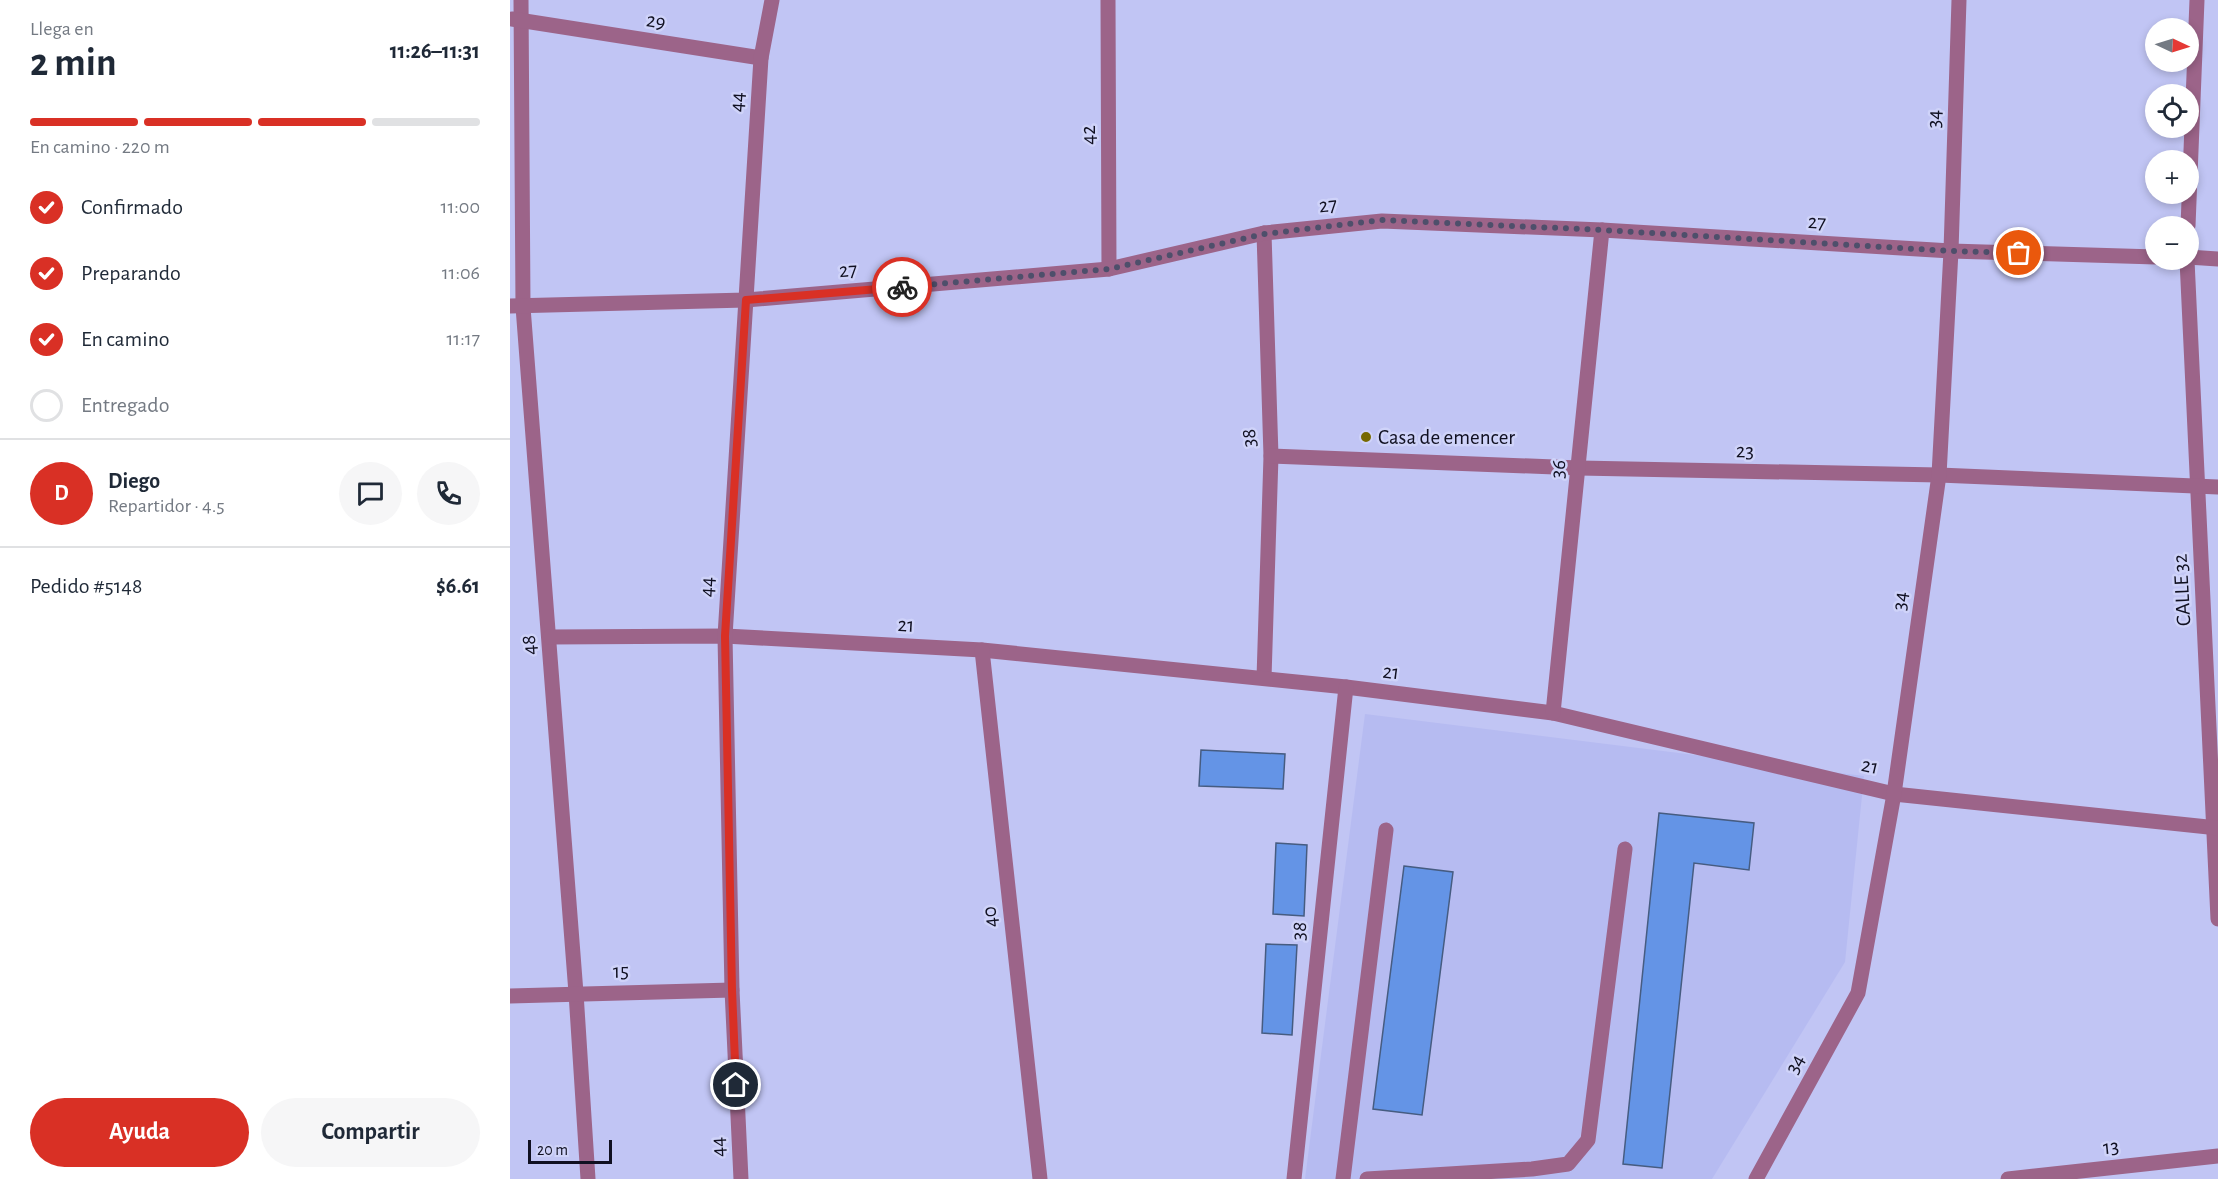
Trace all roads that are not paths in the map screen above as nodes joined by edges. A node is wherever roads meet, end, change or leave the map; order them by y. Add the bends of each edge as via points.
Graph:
1 (521, 0) edge
2 (772, 0) edge
3 (1108, 0) edge
4 (1959, 0) edge
5 (2197, 0) edge
6 (515, 20) edge
7 (761, 58) junction
8 (2188, 216) edge
9 (1602, 230) junction
10 (1264, 234) junction
11 (1950, 251) junction
12 (2145, 257) edge
13 (2199, 259) edge
14 (2218, 260) edge
15 (1109, 269) junction
16 (2188, 270) edge
17 (746, 300) junction
18 (517, 307) edge
19 (1270, 456) junction
20 (1579, 468) junction
21 (1939, 476) junction
22 (2197, 486) junction
23 (2218, 487) edge
24 (725, 636) junction
25 (549, 637) junction
26 (982, 650) junction
27 (1264, 678) junction
28 (1346, 687) junction
29 (1552, 713) junction
30 (1894, 794) junction
31 (2216, 828) edge
32 (1386, 830) dead end
33 (1625, 849) dead end
34 (2218, 919) edge
35 (732, 990) junction
36 (576, 993) junction
37 (510, 996) edge
38 (2218, 1156) edge
39 (588, 1179) edge
40 (741, 1179) edge
41 (1040, 1179) edge
42 (1294, 1179) edge
43 (1343, 1179) edge
44 (1367, 1179) edge
45 (1756, 1179) edge
46 (2008, 1179) edge

1 - 6 street, 48
2 - 7 street, 44
3 - 15 street, 42
4 - 11 street, 34
5 - 8 street
6 - 7 street, 29
6 - 18 street, 48
7 - 17 street, 44
9 - 10 street, 27 via 1382,220
9 - 11 street, 27
9 - 20 street, 36
10 - 15 street, 27
10 - 19 street, 38
11 - 12 street, 27
11 - 21 street, 34
13 - 14 street
15 - 17 street, 27
16 - 22 street, CALLE 32
17 - 18 street, 27
17 - 24 street, 44
18 - 25 street, 48
19 - 20 street, 23
19 - 27 street, 38
20 - 21 street, 23
20 - 29 street, 36
21 - 22 street, 23
21 - 30 street, 34
22 - 23 street, 23
22 - 31 street, CALLE 32
24 - 25 street, 21
24 - 26 street, 21
24 - 35 street, 44
25 - 36 street, 48
26 - 27 street, 21
26 - 41 street, 40
27 - 28 street, 21
28 - 29 street, 21
28 - 42 street, 38
29 - 30 street, 21
30 - 31 street, 21
30 - 45 street, 34 via 1858,993
31 - 34 street, CALLE 32
32 - 43 street
33 - 44 street via 1587,1140 1568,1164
35 - 36 street, 15
35 - 40 street, 44
36 - 37 street, 15
36 - 39 street, 48
38 - 46 street, 13

